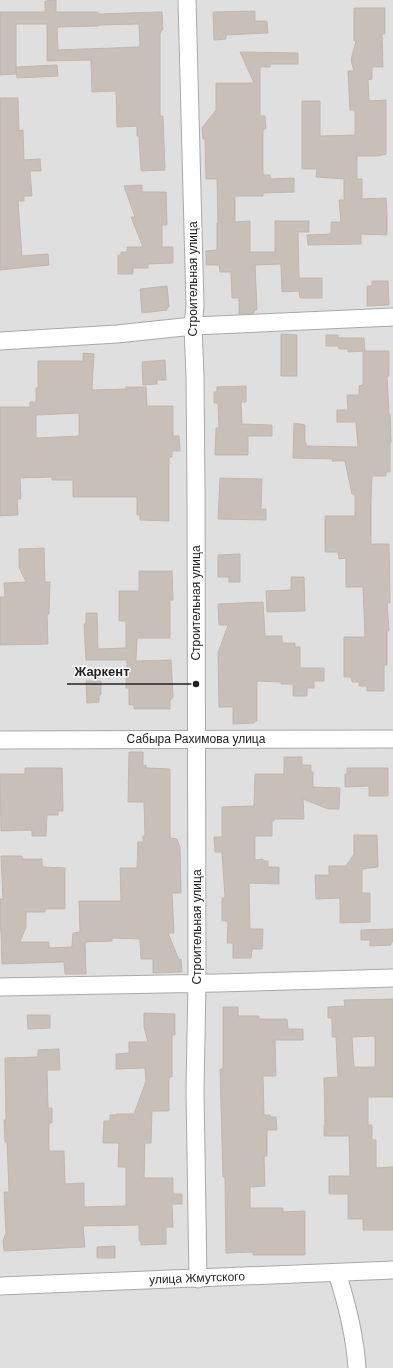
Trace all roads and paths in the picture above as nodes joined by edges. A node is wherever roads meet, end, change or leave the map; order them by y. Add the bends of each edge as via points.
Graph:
1 (188, 0) edge
2 (393, 317) edge
3 (193, 326) junction
4 (0, 341) edge
5 (197, 738) junction
6 (393, 739) edge
7 (0, 740) edge
8 (393, 978) edge
9 (197, 983) junction
10 (0, 987) edge
11 (393, 1270) edge
12 (338, 1273) junction
13 (198, 1279) junction
14 (0, 1286) edge
15 (357, 1368) edge

1 - 3 street, Строительная улица via 195,306
2 - 3 street
3 - 4 street via 117,334
3 - 5 street, Строительная улица
5 - 6 street, Сабыра Рахимова улица
5 - 7 street, Сабыра Рахимова улица
5 - 9 street, Строительная улица
8 - 9 street
9 - 10 street
9 - 13 street, Строительная улица via 195,1090
11 - 12 street, улица Жмутского
12 - 13 street, улица Жмутского
12 - 15 street via 347,1305
13 - 14 street, улица Жмутского

